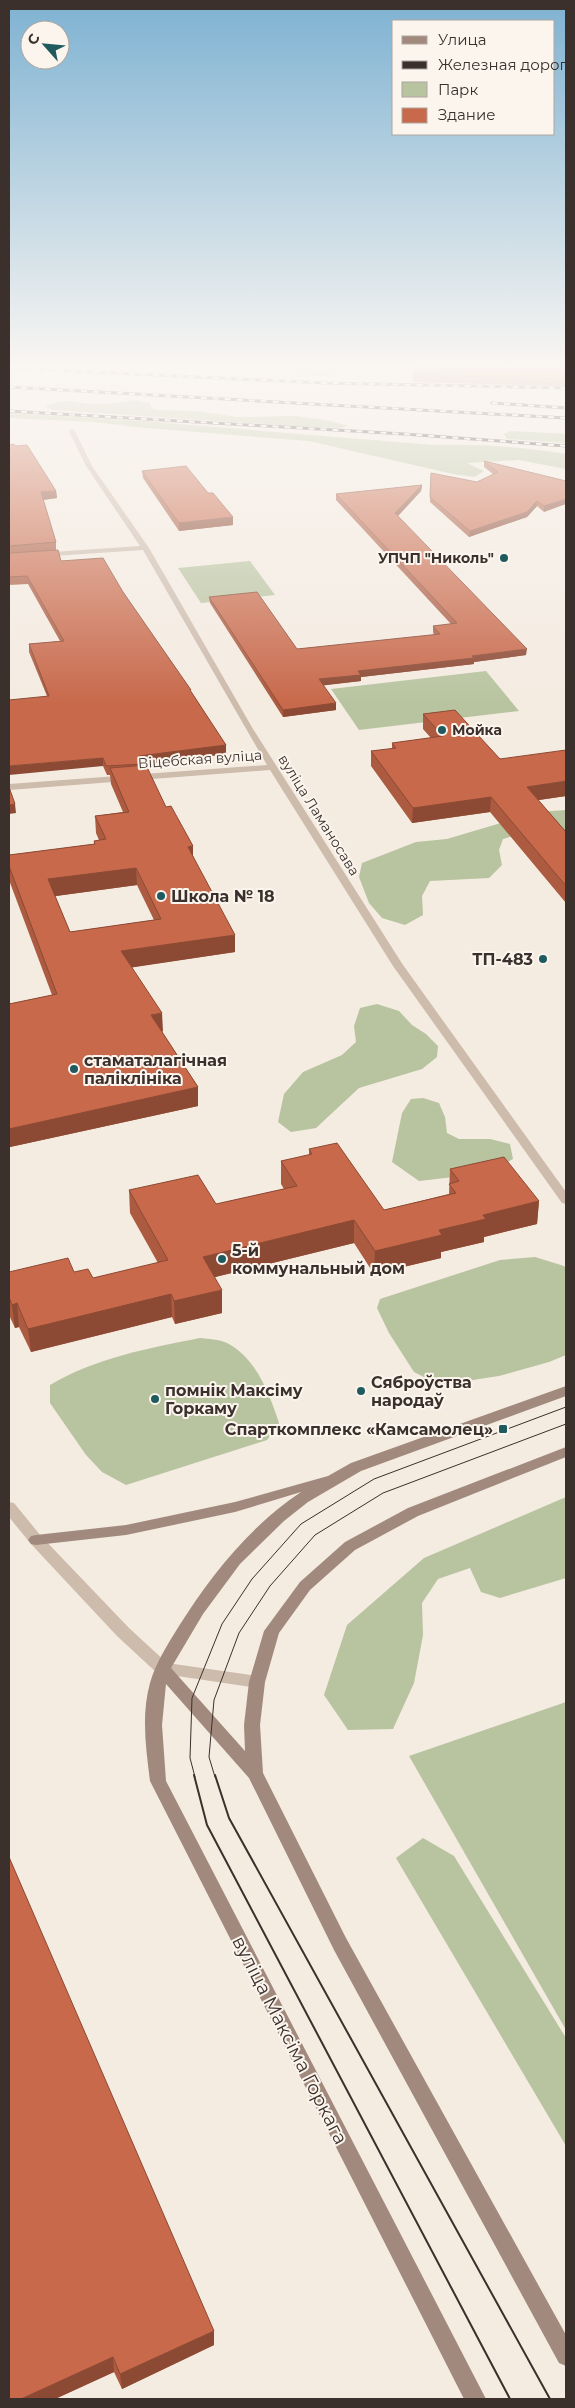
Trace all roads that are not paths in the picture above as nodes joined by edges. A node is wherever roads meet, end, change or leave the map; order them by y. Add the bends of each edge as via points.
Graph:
1 (97, 478) edge
2 (145, 548) junction
3 (9, 557) edge
4 (273, 767) junction
5 (9, 787) edge
6 (566, 1200) edge
7 (566, 1391) edge
8 (566, 1452) edge
9 (335, 1478) junction
10 (9, 1507) edge
11 (36, 1540) junction
12 (163, 1669) junction
13 (257, 1682) junction
14 (256, 1772) junction
15 (566, 2356) edge
16 (475, 2399) edge

1 - 2 street, вуліца Ламаносава
2 - 3 street
2 - 4 street, вуліца Ламаносава
4 - 5 street, Віцебская вуліца
4 - 6 street, вуліца Ламаносава via 398,966
7 - 9 main road via 379,1458
8 - 13 main road via 413,1512 350,1546 305,1586 272,1631
9 - 11 main road via 235,1507 135,1528
9 - 12 main road, вуліца Максіма Горкага via 267,1527 226,1570 193,1615
10 - 11 street
11 - 12 street via 123,1632
12 - 13 street
12 - 14 main road
12 - 16 main road, вуліца Максіма Горкага via 152,1722 158,1781
13 - 14 main road via 252,1725
14 - 15 main road via 340,1944

